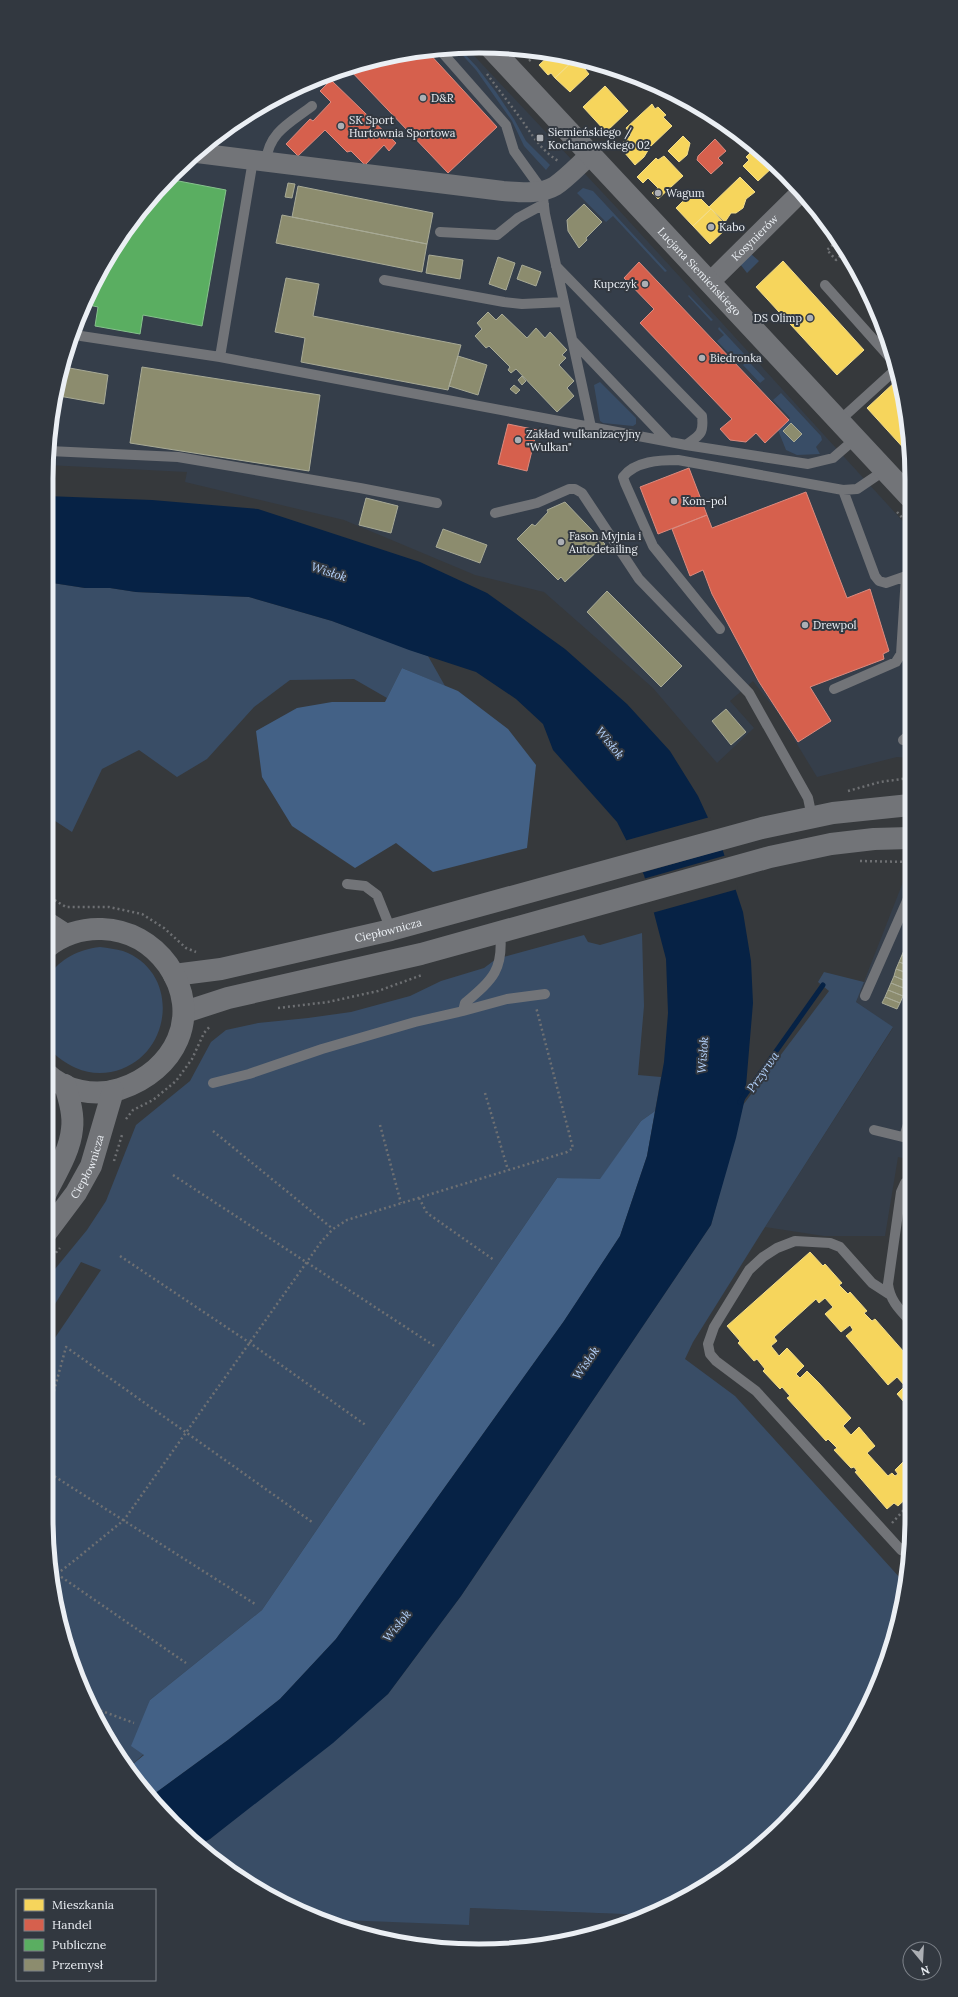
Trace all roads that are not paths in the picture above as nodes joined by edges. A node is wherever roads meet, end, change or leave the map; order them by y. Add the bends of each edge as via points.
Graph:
1 (496, 54) edge
2 (444, 55) edge
3 (312, 106) dead end
4 (204, 154) edge
5 (590, 155) junction
6 (259, 161) junction
7 (797, 196) edge
8 (543, 197) junction
9 (440, 232) dead end
10 (556, 266) junction
11 (384, 280) dead end
12 (710, 282) junction
13 (826, 285) dead end
14 (564, 302) junction
15 (81, 336) dead end
16 (573, 341) junction
17 (885, 352) edge
18 (220, 357) junction
19 (891, 373) edge
20 (839, 421) junction
21 (591, 427) junction
22 (855, 439) junction
23 (668, 442) junction
24 (686, 445) junction
25 (54, 451) edge
26 (885, 470) junction
27 (843, 490) junction
28 (905, 493) edge
29 (437, 503) dead end
30 (495, 513) dead end
31 (905, 576) edge
32 (905, 601) edge
33 (720, 629) dead end
34 (834, 689) dead end
35 (905, 806) edge
36 (812, 817) junction
37 (905, 838) edge
38 (348, 884) dead end
39 (905, 905) edge
40 (53, 927) edge
41 (391, 930) junction
42 (500, 931) junction
43 (66, 935) junction
44 (53, 943) edge
45 (174, 975) junction
46 (545, 994) dead end
47 (865, 996) dead end
48 (464, 1011) junction
49 (185, 1012) junction
50 (53, 1077) edge
51 (213, 1083) dead end
52 (65, 1085) junction
53 (113, 1092) junction
54 (874, 1130) dead end
55 (905, 1137) edge
56 (53, 1178) edge
57 (905, 1183) edge
58 (53, 1224) edge
59 (889, 1294) junction
60 (905, 1315) edge
61 (904, 1548) edge

1 - 5 main road, Lucjana Siemieńskiego
2 - 8 lane via 506,125 514,151
3 - 6 lane via 274,137
4 - 6 street
5 - 8 street
5 - 12 main road, Lucjana Siemieńskiego
6 - 8 street via 525,192
6 - 18 lane
7 - 12 street, Kosynierów
8 - 9 lane via 497,235
8 - 10 lane
10 - 14 lane
10 - 24 lane via 702,416 704,428
11 - 14 lane via 510,303
12 - 20 main road, Lucjana Siemieńskiego
13 - 17 lane
14 - 16 lane
15 - 18 lane
16 - 21 lane
16 - 23 lane
18 - 21 lane
19 - 20 lane
20 - 22 main road, Lucjana Siemieńskiego
21 - 23 lane
22 - 24 lane via 833,458 808,464
22 - 26 main road, Lucjana Siemieńskiego
23 - 24 lane
25 - 29 lane via 178,457
26 - 27 lane via 857,489
26 - 28 main road, Lucjana Siemieńskiego
27 - 31 lane via 875,576 879,581 886,583
27 - 33 lane via 678,460 656,460 628,472 624,478 625,483 653,546
30 - 36 lane via 537,503 569,489 582,493 639,579 749,693 808,798
32 - 34 lane via 901,654 896,662
35 - 36 main road, Ciepłownicza
36 - 41 main road, Ciepłownicza via 762,828
37 - 42 main road via 831,844 770,857
38 - 41 lane via 365,886 377,895
39 - 47 lane
40 - 43 main road
41 - 45 main road, Ciepłownicza via 222,969
42 - 48 lane via 502,951 498,968 485,986 465,1003
42 - 49 main road via 421,954 228,998
43 - 44 main road
43 - 45 main road via 90,928 116,929 140,938 160,954
45 - 49 main road
46 - 48 lane via 507,999
48 - 51 lane via 415,1022
49 - 53 main road via 180,1035 170,1055 154,1072 135,1084
50 - 52 main road
52 - 53 main road via 81,1091
52 - 56 main road via 72,1108 72,1128 67,1148
53 - 58 main road, Ciepłownicza via 91,1166 76,1193
54 - 55 lane
57 - 59 lane via 901,1192 888,1284
59 - 60 lane
59 - 61 lane via 872,1283 840,1247 830,1243 795,1241 763,1256 749,1270 714,1327 708,1344 713,1358 756,1391 901,1550

